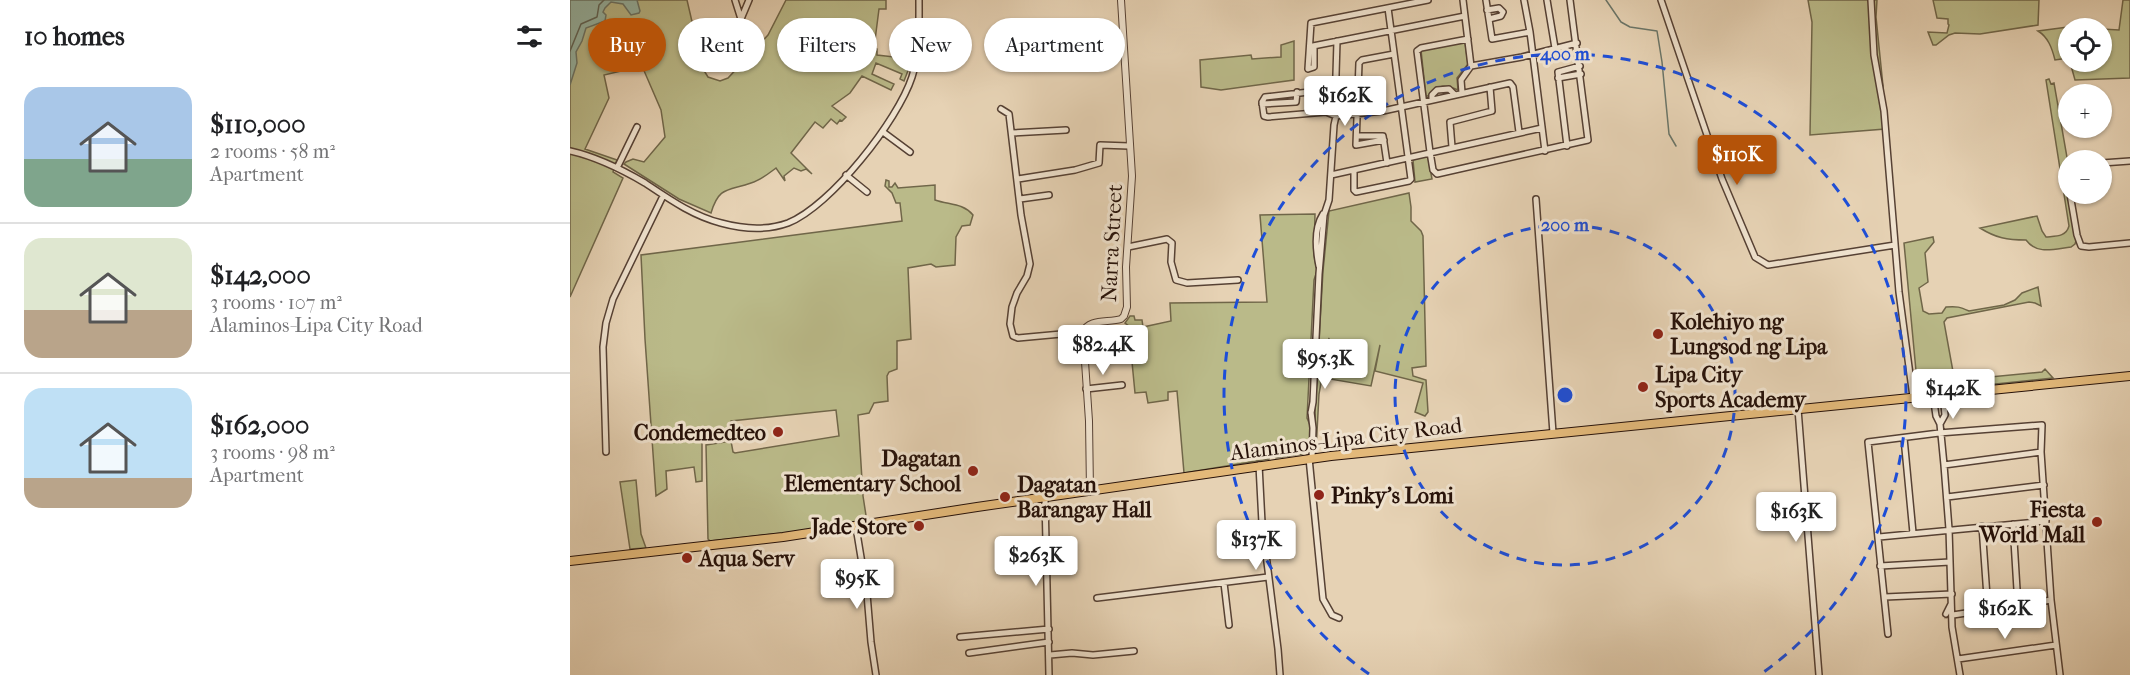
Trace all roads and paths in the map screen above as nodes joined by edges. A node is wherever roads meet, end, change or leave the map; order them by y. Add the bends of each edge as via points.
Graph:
1 (735, 0) edge
2 (749, 0) edge
3 (919, 0) edge
4 (1120, 0) edge
5 (1428, 0) edge
6 (1462, 0) edge
7 (1486, 0) edge
8 (1524, 0) edge
9 (1556, 0) edge
10 (1570, 0) edge
11 (1661, 0) edge
12 (1871, 0) edge
13 (1547, 1) edge
14 (1388, 8) junction
15 (1487, 10) junction
16 (1465, 16) junction
17 (741, 18) edge
18 (741, 18) edge
19 (1489, 19) junction
20 (1391, 30) junction
21 (1530, 32) junction
22 (1468, 39) junction
23 (1337, 41) junction
24 (1577, 43) junction
25 (1555, 48) junction
26 (1394, 54) junction
27 (1533, 54) junction
28 (1472, 66) junction
29 (1580, 66) junction
30 (1581, 74) junction
31 (1558, 78) junction
32 (1358, 82) junction
33 (1490, 87) junction
34 (1335, 89) junction
35 (1358, 90) junction
36 (1297, 92) junction
37 (1459, 94) junction
38 (1424, 102) junction
39 (1262, 104) junction
40 (1401, 107) junction
41 (1001, 109) dead end
42 (1357, 113) junction
43 (1336, 116) junction
44 (637, 127) dead end
45 (1542, 128) junction
46 (1066, 130) dead end
47 (883, 132) junction
48 (1519, 132) junction
49 (1012, 133) junction
50 (1357, 136) junction
51 (1384, 140) junction
52 (1129, 146) junction
53 (1567, 146) junction
54 (1452, 147) junction
55 (570, 151) edge
56 (1545, 151) junction
57 (910, 152) dead end
58 (1430, 152) junction
59 (1408, 158) junction
60 (2130, 160) edge
61 (2112, 162) edge
62 (1386, 163) junction
63 (617, 168) junction
64 (1354, 170) junction
65 (846, 175) junction
66 (1331, 175) junction
67 (1018, 179) junction
68 (867, 192) dead end
69 (1049, 195) dead end
70 (663, 196) junction
71 (1020, 198) junction
72 (1536, 199) dead end
73 (2072, 204) edge
74 (2130, 243) edge
75 (1895, 245) junction
76 (1128, 247) junction
77 (1238, 280) dead end
78 (1083, 332) junction
79 (2130, 376) edge
80 (1122, 385) dead end
81 (1086, 389) junction
82 (1943, 394) junction
83 (1933, 395) junction
84 (1913, 397) junction
85 (1798, 409) junction
86 (1940, 424) junction
87 (1553, 433) junction
88 (1940, 433) junction
89 (1904, 438) junction
90 (606, 452) dead end
91 (2041, 452) junction
92 (1310, 458) junction
93 (1259, 465) junction
94 (1944, 465) junction
95 (2044, 485) junction
96 (1090, 491) junction
97 (1947, 497) junction
98 (1045, 498) junction
99 (2046, 521) junction
100 (2013, 524) junction
101 (1982, 526) junction
102 (856, 527) junction
103 (1949, 529) junction
104 (1913, 533) junction
105 (1879, 537) junction
106 (570, 561) edge
107 (1950, 562) junction
108 (1880, 566) junction
109 (1268, 577) junction
110 (1224, 583) junction
111 (1952, 594) junction
112 (1885, 597) junction
113 (1097, 598) dead end
114 (2051, 600) junction
115 (2018, 606) junction
116 (1988, 611) junction
117 (1949, 616) junction
118 (1339, 618) dead end
119 (1229, 625) dead end
120 (1049, 629) junction
121 (1888, 634) dead end
122 (960, 637) dead end
123 (1049, 642) junction
124 (2056, 645) junction
125 (1134, 651) dead end
126 (969, 653) dead end
127 (1050, 655) junction
128 (1958, 658) junction
129 (876, 675) edge
130 (1049, 675) edge
131 (1280, 675) edge
132 (1819, 675) edge
133 (1960, 675) edge
134 (2060, 675) edge

1 - 17 street
2 - 18 street
3 - 47 street via 915,69
4 - 52 street, Narra Street
5 - 14 street
6 - 16 street
7 - 15 street
8 - 21 street
9 - 13 street
10 - 24 street
11 - 75 street via 1722,179 1755,257 1768,265
12 - 75 street
13 - 25 street
14 - 20 street
14 - 23 street via 1311,23 1311,46
15 - 19 street
15 - 19 street via 1503,11 1501,16
16 - 20 street
16 - 22 street
19 - 21 street via 1492,39
20 - 23 street
20 - 26 street
21 - 27 street
22 - 28 street
22 - 38 street via 1418,50
23 - 34 street
24 - 25 street
24 - 29 street
25 - 27 street
26 - 32 street via 1360,61
26 - 40 street
27 - 28 street
27 - 45 street
28 - 37 street via 1461,80
29 - 30 street
29 - 31 street via 1558,70
30 - 31 street
30 - 53 street via 1588,138
31 - 53 street
32 - 35 street
32 - 35 street via 1374,80 1377,86
33 - 37 street
33 - 48 street via 1507,83 1512,86
33 - 54 street via 1492,111 1450,122
34 - 36 street
34 - 43 street
35 - 42 street
36 - 39 street via 1265,97
36 - 39 street via 1296,102
37 - 38 street
38 - 40 street
38 - 58 street
39 - 43 street via 1266,117 1326,112
40 - 42 street
40 - 59 street
41 - 49 street via 1009,114
42 - 43 street
42 - 50 street
43 - 66 street
44 - 63 street
45 - 48 street
45 - 56 street
46 - 49 street
47 - 57 street
47 - 65 street
48 - 54 street
49 - 67 street
50 - 51 street via 1380,135
50 - 51 street via 1358,146
51 - 62 street
52 - 67 street via 1100,145 1099,163
52 - 76 street, Narra Street via 1132,185
53 - 56 street
54 - 58 street
55 - 63 street
56 - 58 street via 1440,174 1434,172
58 - 59 street
59 - 62 street
59 - 64 street via 1409,181 1356,192
60 - 61 street
62 - 64 street
63 - 70 street
64 - 66 street
65 - 68 street
65 - 70 street via 802,216 766,228 741,228 709,220
66 - 92 street via 1319,274
67 - 71 street
69 - 71 street
70 - 90 street via 614,296 606,323
71 - 78 street via 1030,264 1012,307 1013,336
72 - 87 street
73 - 74 street via 2080,246
75 - 84 street
76 - 77 street via 1167,239 1172,243 1171,262 1176,280
76 - 78 street, Narra Street via 1124,316 1091,323
78 - 81 street, Narra Street
79 - 82 main road, Alaminos-Lipa City Road
80 - 81 street
81 - 96 street, Narra Street
82 - 83 main road, Alaminos-Lipa City Road
82 - 86 street via 1944,415
83 - 84 main road, Alaminos-Lipa City Road
83 - 86 street
84 - 85 main road, Alaminos-Lipa City Road
85 - 87 main road, Alaminos-Lipa City Road
85 - 132 street
86 - 88 street
87 - 92 main road, Alaminos-Lipa City Road
88 - 89 street
88 - 91 street via 2042,425
88 - 94 street
89 - 104 street
89 - 105 street via 1868,442
91 - 94 street
91 - 95 street
92 - 93 main road, Alaminos-Lipa City Road
92 - 118 street via 1323,599 1332,615
93 - 96 main road, Alaminos-Lipa City Road
93 - 109 street
94 - 97 street
95 - 97 street
95 - 99 street
96 - 98 main road, Alaminos-Lipa City Road
97 - 103 street
98 - 102 main road, Alaminos-Lipa City Road
98 - 120 street
99 - 100 street
99 - 114 street
100 - 101 street
100 - 115 street
101 - 103 street
101 - 116 street
102 - 106 main road, Alaminos-Lipa City Road
102 - 129 street
103 - 104 street
103 - 107 street
104 - 105 street
105 - 108 street
107 - 108 street
107 - 111 street
108 - 112 street
109 - 110 street
109 - 131 street
110 - 113 street
110 - 119 street
111 - 112 street
111 - 117 street
112 - 121 street
114 - 115 street
114 - 124 street
115 - 116 street
116 - 117 street
117 - 128 street
120 - 122 street
120 - 123 street
123 - 126 street
123 - 127 street
124 - 128 street
124 - 134 street
125 - 127 street
127 - 130 street
128 - 133 street

